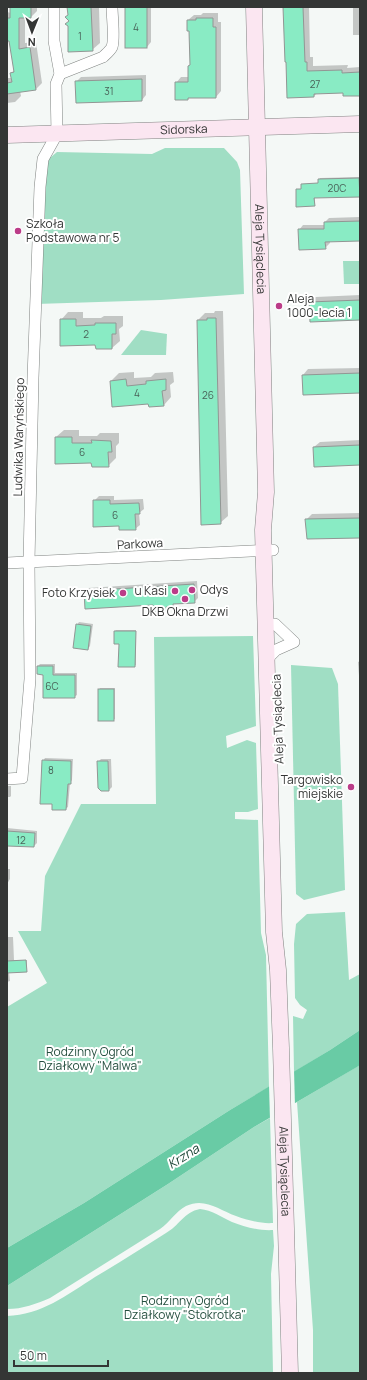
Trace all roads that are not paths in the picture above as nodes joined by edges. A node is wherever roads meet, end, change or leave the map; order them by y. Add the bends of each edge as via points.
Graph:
1 (54, 7) edge
2 (112, 7) edge
3 (254, 7) edge
4 (60, 74) junction
5 (360, 124) edge
6 (257, 127) junction
7 (57, 134) junction
8 (7, 135) edge
9 (269, 551) junction
10 (29, 562) junction
11 (7, 563) edge
12 (276, 624) junction
13 (271, 654) junction
14 (7, 778) edge
15 (290, 1373) edge

1 - 4 street via 54,41
2 - 4 street via 112,47 103,57
3 - 6 street, Aleja Tysiąclecia
4 - 7 street via 56,84
5 - 6 street, Sidorska
6 - 7 street, Sidorska
6 - 9 street, Aleja Tysiąclecia via 266,492 263,530
7 - 8 street, Sidorska
7 - 10 street, Ludwika Waryńskiego via 43,159 40,187
9 - 10 street, Parkowa
9 - 12 street, Aleja Tysiąclecia
9 - 13 street, Aleja Tysiąclecia
10 - 11 street, Parkowa
10 - 14 street, Ludwika Waryńskiego via 30,679 22,778
12 - 13 street, Aleja Tysiąclecia
12 - 13 street via 294,642
13 - 15 street, Aleja Tysiąclecia via 283,933 278,970

